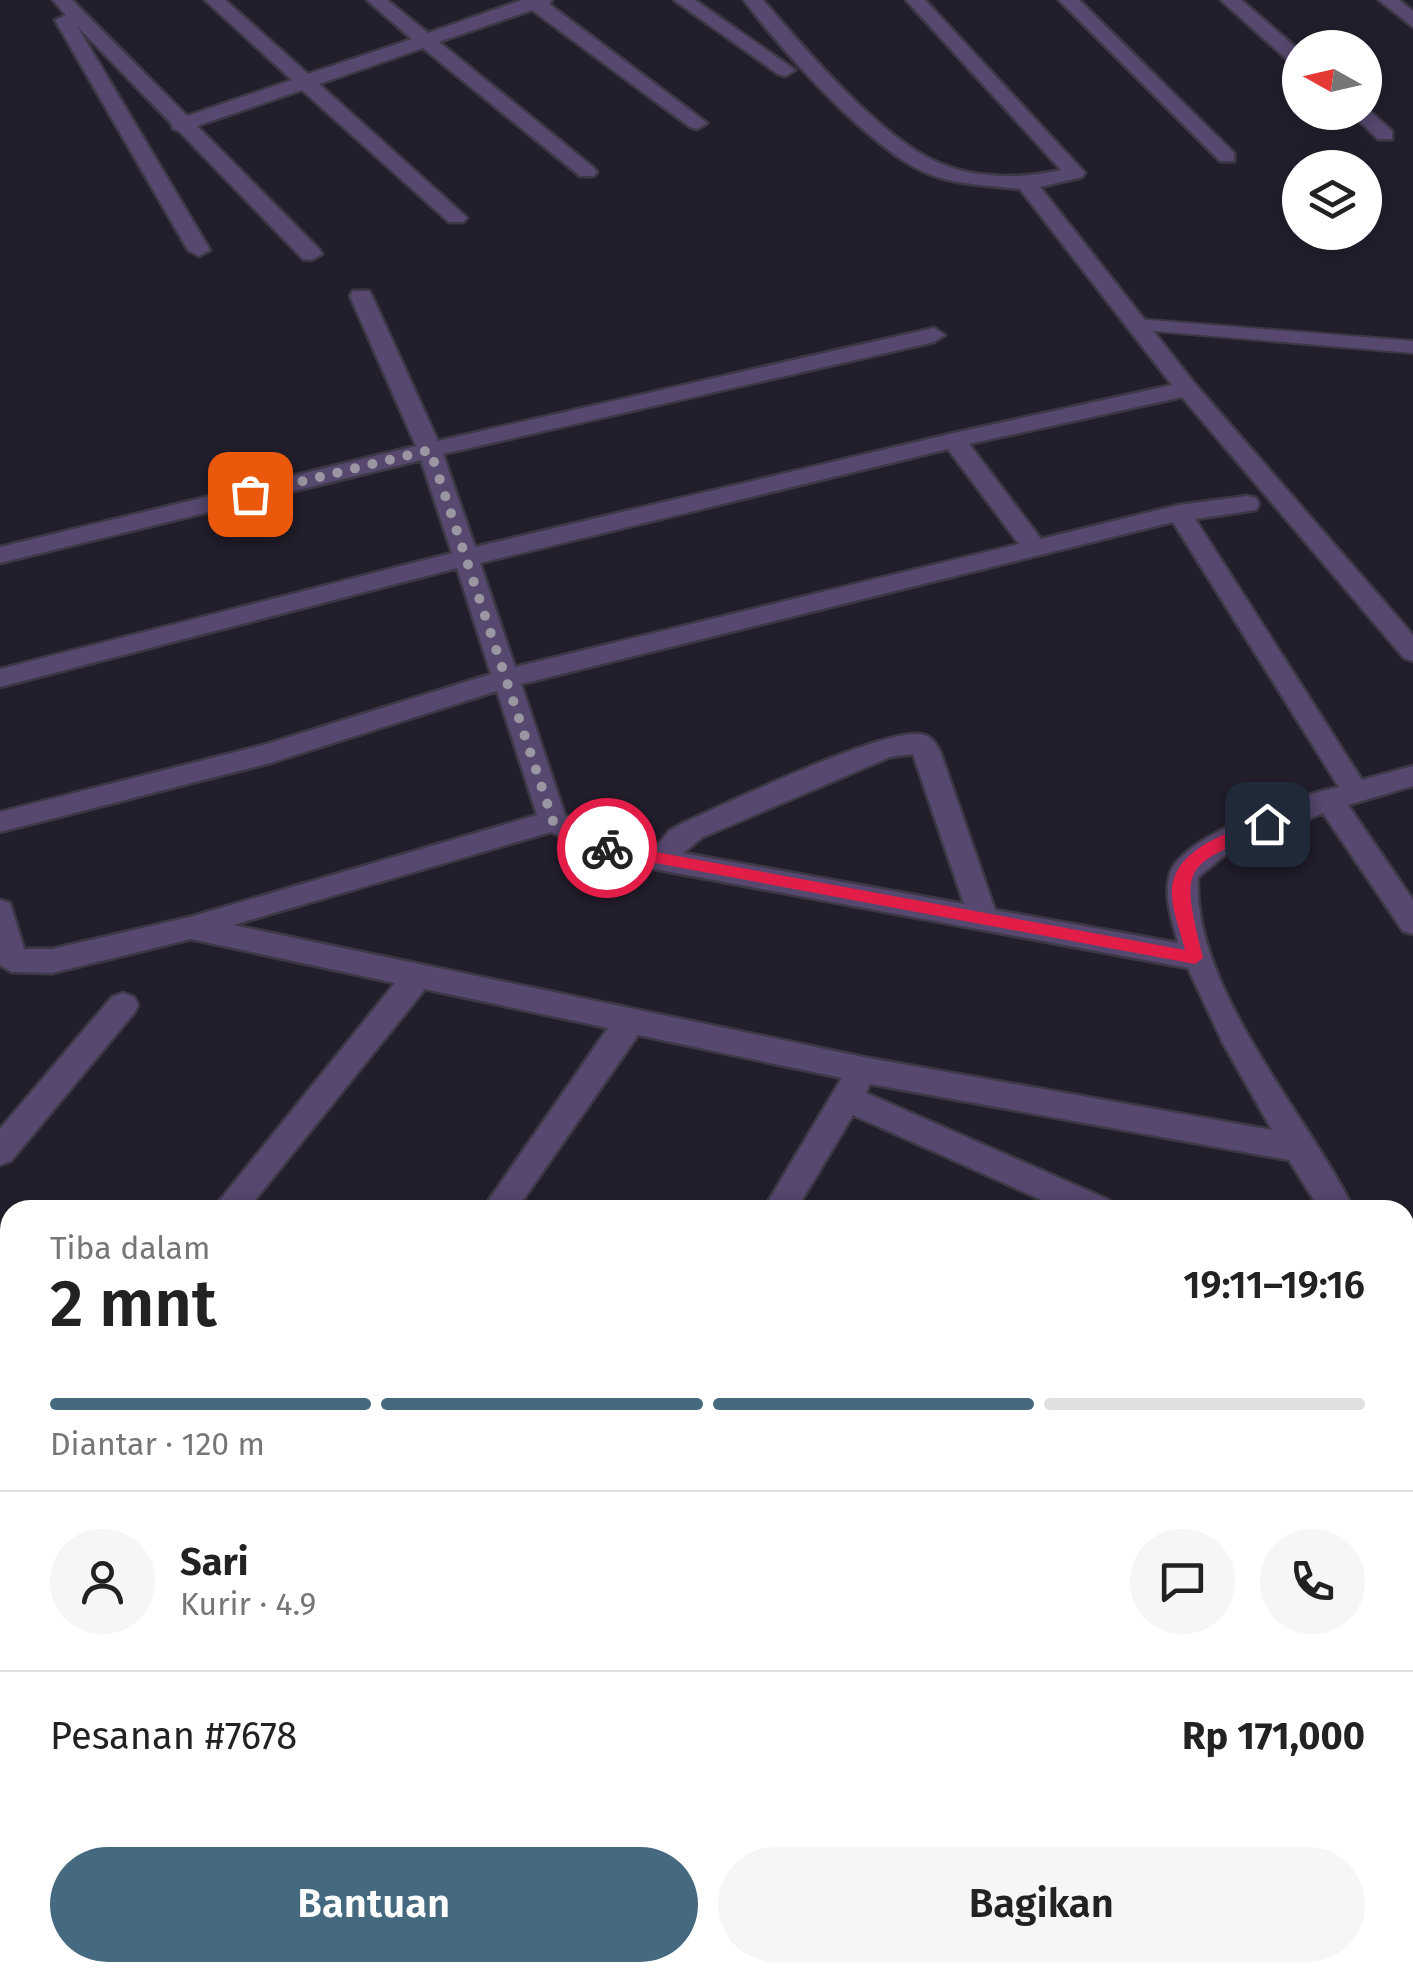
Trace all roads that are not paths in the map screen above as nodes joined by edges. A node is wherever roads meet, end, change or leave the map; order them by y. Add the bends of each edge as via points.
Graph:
1 (52, 0) edge
2 (62, 0) edge
3 (214, 0) edge
4 (376, 0) edge
5 (683, 0) edge
6 (753, 0) edge
7 (915, 0) edge
8 (1068, 0) edge
9 (1230, 0) edge
10 (1388, 0) edge
11 (536, 1) edge
12 (1413, 21) edge
13 (426, 40) junction
14 (1282, 45) edge
15 (785, 70) dead end
16 (304, 80) junction
17 (697, 123) dead end
18 (180, 125) junction
19 (1380, 130) edge
20 (1385, 135) dead end
21 (1228, 157) dead end
22 (587, 172) dead end
23 (1028, 184) junction
24 (456, 218) dead end
25 (199, 250) dead end
26 (310, 254) dead end
27 (361, 296) dead end
28 (1137, 325) junction
29 (934, 335) dead end
30 (1413, 347) edge
31 (1187, 390) junction
32 (954, 440) junction
33 (430, 450) junction
34 (1246, 504) dead end
35 (1179, 513) junction
36 (1036, 548) junction
37 (0, 556) edge
38 (465, 558) junction
39 (1413, 652) edge
40 (0, 678) edge
41 (508, 678) junction
42 (1413, 776) edge
43 (1342, 795) junction
44 (553, 821) junction
45 (0, 822) edge
46 (662, 859) junction
47 (0, 912) edge
48 (984, 919) junction
49 (1413, 923) edge
50 (192, 928) junction
51 (1195, 958) junction
52 (418, 976) junction
53 (122, 1005) dead end
54 (630, 1023) junction
55 (855, 1084) junction
56 (1298, 1148) junction
57 (0, 1152) edge
58 (236, 1200) edge
59 (505, 1200) edge
60 (786, 1200) edge
61 (1078, 1200) edge
62 (1332, 1200) edge

1 - 25 street
2 - 18 street
3 - 16 street
4 - 13 street
5 - 15 street
6 - 23 street via 876,126 926,165
7 - 23 street via 1075,173
8 - 21 street
9 - 14 street
10 - 12 street
11 - 13 street
11 - 17 street
13 - 16 street
13 - 22 street
16 - 18 street
16 - 24 street
18 - 26 street
19 - 20 street
23 - 28 street
27 - 33 street
28 - 30 lane
28 - 31 street
29 - 33 street
31 - 32 street
31 - 39 street
32 - 36 street
32 - 38 street
33 - 37 street
33 - 38 street
34 - 35 street
35 - 36 street
35 - 43 street
36 - 41 street
38 - 40 street
38 - 41 street
41 - 44 street
41 - 45 street via 270,753
42 - 43 street
43 - 49 street
43 - 51 street via 1206,850 1184,871 1180,896
44 - 46 street via 611,850
44 - 50 street
46 - 48 street
46 - 48 street via 693,830 886,748 919,743
47 - 50 street via 12,960 29,963
48 - 51 street
50 - 52 street
51 - 56 street
52 - 54 street
52 - 58 street
53 - 57 street
54 - 55 street
54 - 59 street
55 - 56 street
55 - 60 street
55 - 61 street
56 - 62 street

